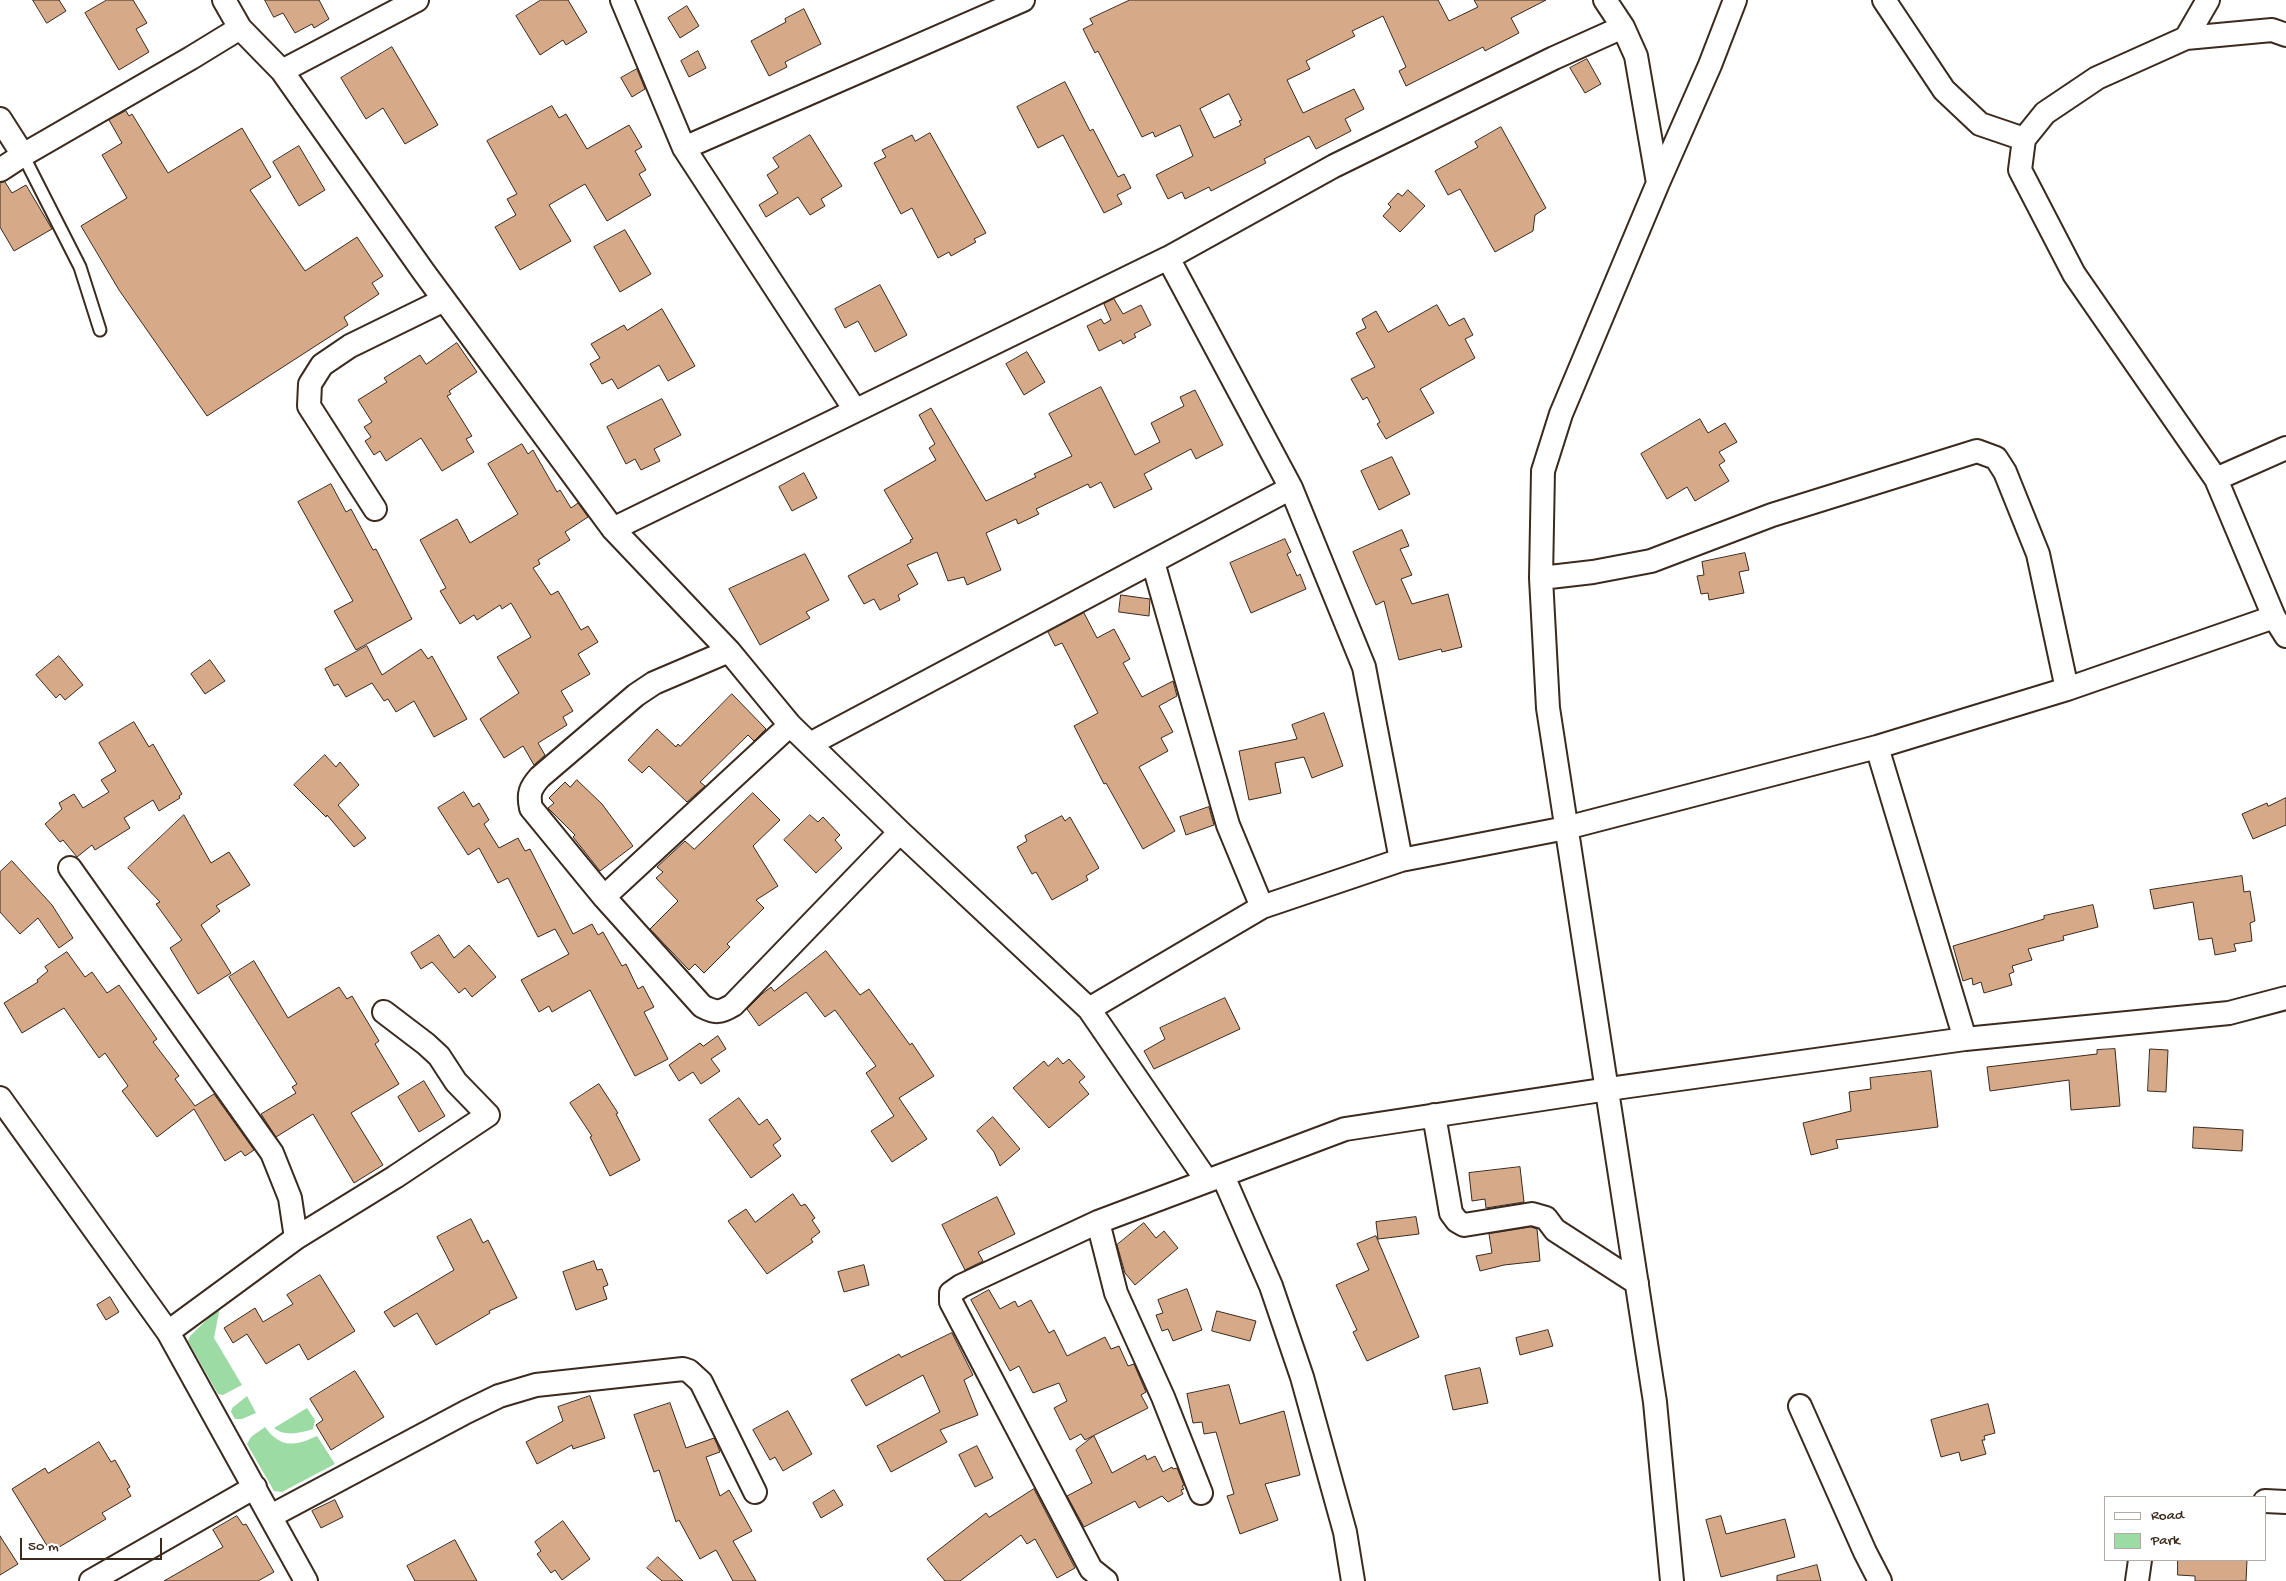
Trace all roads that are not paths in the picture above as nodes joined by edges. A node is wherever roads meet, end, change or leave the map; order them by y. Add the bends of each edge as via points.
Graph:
1 (224, 0) edge
2 (417, 0) edge
3 (622, 0) edge
4 (1023, 0) edge
5 (1605, 0) edge
6 (1735, 0) edge
7 (1884, 0) edge
8 (2208, 0) edge
9 (1623, 27) junction
10 (240, 28) junction
11 (2286, 35) edge
12 (2186, 38) junction
13 (282, 71) junction
14 (0, 119) edge
15 (2024, 139) junction
16 (684, 148) junction
17 (23, 154) junction
18 (0, 170) edge
19 (1658, 183) junction
20 (1168, 258) junction
21 (444, 300) junction
22 (100, 330) dead end
23 (855, 410) junction
24 (2286, 448) edge
25 (2216, 479) junction
26 (1291, 488) junction
27 (375, 509) dead end
28 (613, 529) junction
29 (1153, 562) junction
30 (1541, 578) junction
31 (2280, 626) edge
32 (729, 651) junction
33 (2067, 689) junction
34 (790, 725) junction
35 (810, 744) junction
36 (1877, 747) junction
37 (1566, 828) junction
38 (900, 832) junction
39 (1401, 860) junction
40 (70, 868) dead end
41 (604, 897) junction
42 (1262, 907) junction
43 (2286, 998) edge
44 (1089, 1008) junction
45 (384, 1012) dead end
46 (1965, 1039) junction
47 (1608, 1088) junction
48 (0, 1098) edge
49 (1434, 1115) junction
50 (1215, 1179) junction
51 (1098, 1222) junction
52 (296, 1238) junction
53 (1637, 1283) junction
54 (168, 1332) junction
55 (1800, 1406) dead end
56 (255, 1487) junction
57 (754, 1492) dead end
58 (1201, 1493) dead end
59 (2266, 1501) edge
60 (2286, 1502) edge
61 (272, 1516) junction
62 (2140, 1561) edge
63 (91, 1581) edge
64 (306, 1581) edge
65 (1106, 1581) edge
66 (1353, 1581) edge
67 (1672, 1581) edge
68 (1880, 1581) edge
69 (2137, 1581) edge

1 - 10 street
2 - 13 street
3 - 16 street
4 - 16 street
5 - 9 street
6 - 19 street
7 - 15 street via 1944,90 1980,124
8 - 12 street
9 - 19 street via 1636,56
9 - 20 street via 1334,166
10 - 13 street
10 - 17 street
11 - 12 street via 2272,30
12 - 15 street via 2097,78 2045,113
13 - 21 street
14 - 17 street
15 - 25 street via 2020,170 2074,274
16 - 23 street
17 - 18 street
17 - 22 lane via 80,267
19 - 30 street via 1560,414 1543,471
20 - 23 street
20 - 26 street
21 - 27 street via 350,346 322,365 310,384 309,406
21 - 28 street
23 - 28 street
24 - 25 street
25 - 31 street
26 - 29 street
26 - 39 street via 1364,667
28 - 32 street
29 - 35 street
29 - 42 street via 1228,825
30 - 33 street via 1651,561 1772,514 1977,452 1996,458 2005,472 2038,554
30 - 37 street via 1548,708
31 - 33 street
32 - 34 street
32 - 41 street via 654,683 636,695 532,786 528,796 531,808
33 - 36 street
34 - 35 street
34 - 41 street
35 - 38 street
36 - 37 street
36 - 46 street
37 - 39 street
37 - 47 street
38 - 41 street via 723,1012 714,1013 702,1006
38 - 44 street
39 - 42 street
40 - 52 street via 272,1153 290,1198
42 - 44 street
43 - 46 street via 2229,1013
44 - 50 street
45 - 52 street via 432,1050 456,1082 488,1115
46 - 47 street
47 - 49 street
47 - 53 street
48 - 54 street
49 - 50 street via 1345,1129
49 - 53 street via 1451,1212 1457,1221 1464,1225 1532,1214 1546,1218 1555,1230
50 - 51 street
50 - 66 street via 1271,1286 1302,1377 1345,1532
51 - 58 street via 1116,1293 1163,1397
51 - 65 street via 961,1286 951,1293 950,1302 1091,1569
52 - 54 street
53 - 67 street via 1655,1402
54 - 56 street
55 - 68 street
56 - 61 street
56 - 63 street
57 - 61 street via 701,1382 683,1369 536,1386 500,1396
59 - 60 street
61 - 64 street
62 - 69 street

